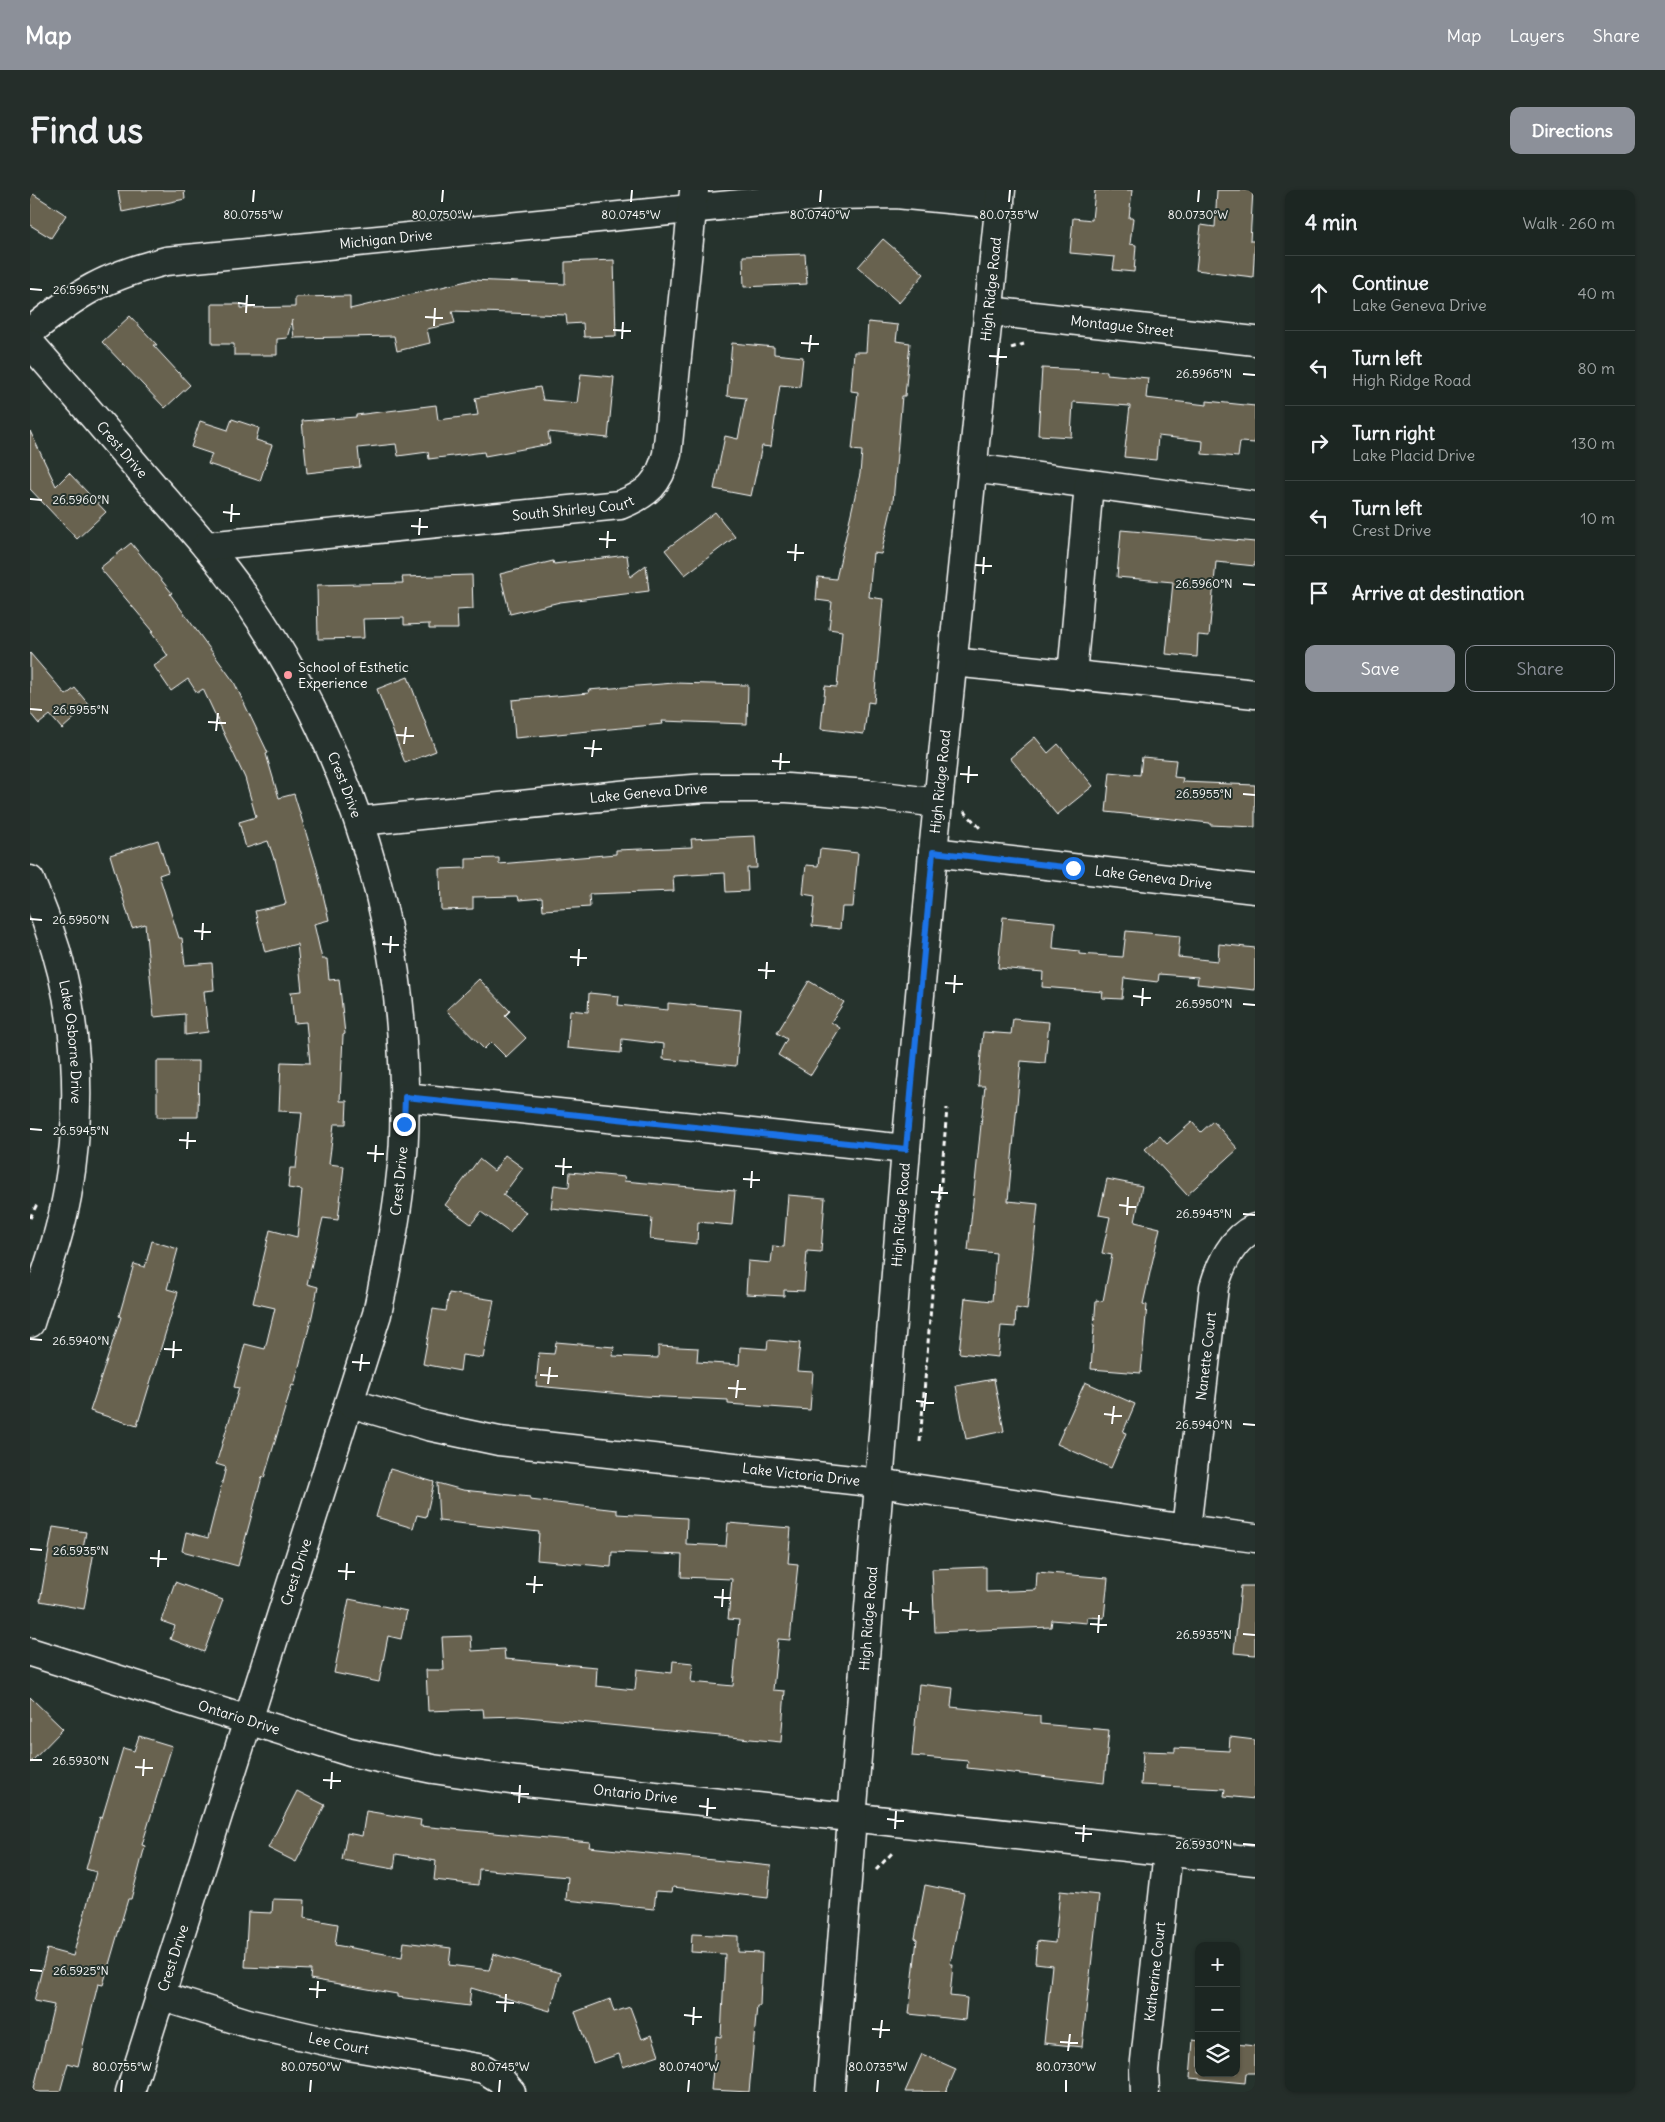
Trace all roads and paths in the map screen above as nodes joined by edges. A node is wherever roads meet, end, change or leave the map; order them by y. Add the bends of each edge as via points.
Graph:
1 (1000, 197) edge
2 (693, 199) edge
3 (989, 311) junction
4 (30, 332) edge
5 (1255, 341) edge
6 (30, 343) edge
7 (972, 468) junction
8 (1089, 484) junction
9 (1255, 506) edge
10 (206, 546) junction
11 (952, 662) junction
12 (1072, 675) junction
13 (1255, 694) edge
14 (938, 803) junction
15 (360, 821) junction
16 (933, 852) junction
17 (30, 880) edge
18 (1255, 889) edge
19 (405, 1097) junction
20 (947, 1108) dead end
21 (906, 1149) junction
22 (1255, 1228) edge
23 (30, 1323) edge
24 (350, 1403) junction
25 (920, 1442) dead end
26 (879, 1483) junction
27 (1186, 1530) junction
28 (1255, 1538) edge
29 (30, 1652) edge
30 (248, 1722) junction
31 (852, 1817) junction
32 (1168, 1852) junction
33 (1255, 1861) edge
34 (160, 1996) junction
35 (130, 2092) edge
36 (511, 2092) edge
37 (830, 2092) edge
38 (1145, 2092) edge

1 - 2 street, Michigan Drive via 896,194
1 - 3 street, High Ridge Road
2 - 4 street, Michigan Drive via 166,261 129,271 94,286 61,306
2 - 10 street, South Shirley Court via 667,454 662,472 652,487 637,499 620,505
3 - 5 street, Montague Street
3 - 7 street, High Ridge Road
6 - 10 street, Crest Drive
7 - 8 street
7 - 11 street, High Ridge Road
8 - 9 street
8 - 12 street
10 - 15 street, Crest Drive via 273,639 308,700 339,765
11 - 12 street
11 - 14 street, High Ridge Road
12 - 13 street
14 - 15 street, Lake Geneva Drive via 787,788 706,788
14 - 16 street, High Ridge Road
15 - 19 street, Crest Drive via 393,952 402,1023
16 - 18 street, Lake Geneva Drive
16 - 21 street, High Ridge Road
17 - 23 street, Lake Osborne Drive via 49,927 66,988 76,1092 75,1134 67,1196 58,1237
19 - 21 street
19 - 24 street, Crest Drive via 402,1174 392,1244 377,1314
20 - 25 path
21 - 26 street, High Ridge Road
22 - 27 street, Nanette Court via 1228,1252 1214,1287
24 - 26 street, Lake Victoria Drive via 499,1442
24 - 30 street, Crest Drive
26 - 27 street, Lake Victoria Drive
26 - 31 street, High Ridge Road
27 - 28 street, Lake Victoria Drive
29 - 30 street, Ontario Drive
30 - 31 street, Ontario Drive via 350,1752 433,1769
30 - 34 street, Crest Drive
31 - 32 street, Ontario Drive
31 - 37 street, High Ridge Road
32 - 33 street, Ontario Drive
32 - 38 street, Katherine Court via 1144,2070
34 - 35 street, Crest Drive
34 - 36 street, Lee Court via 251,2024 343,2045 484,2069 500,2078

